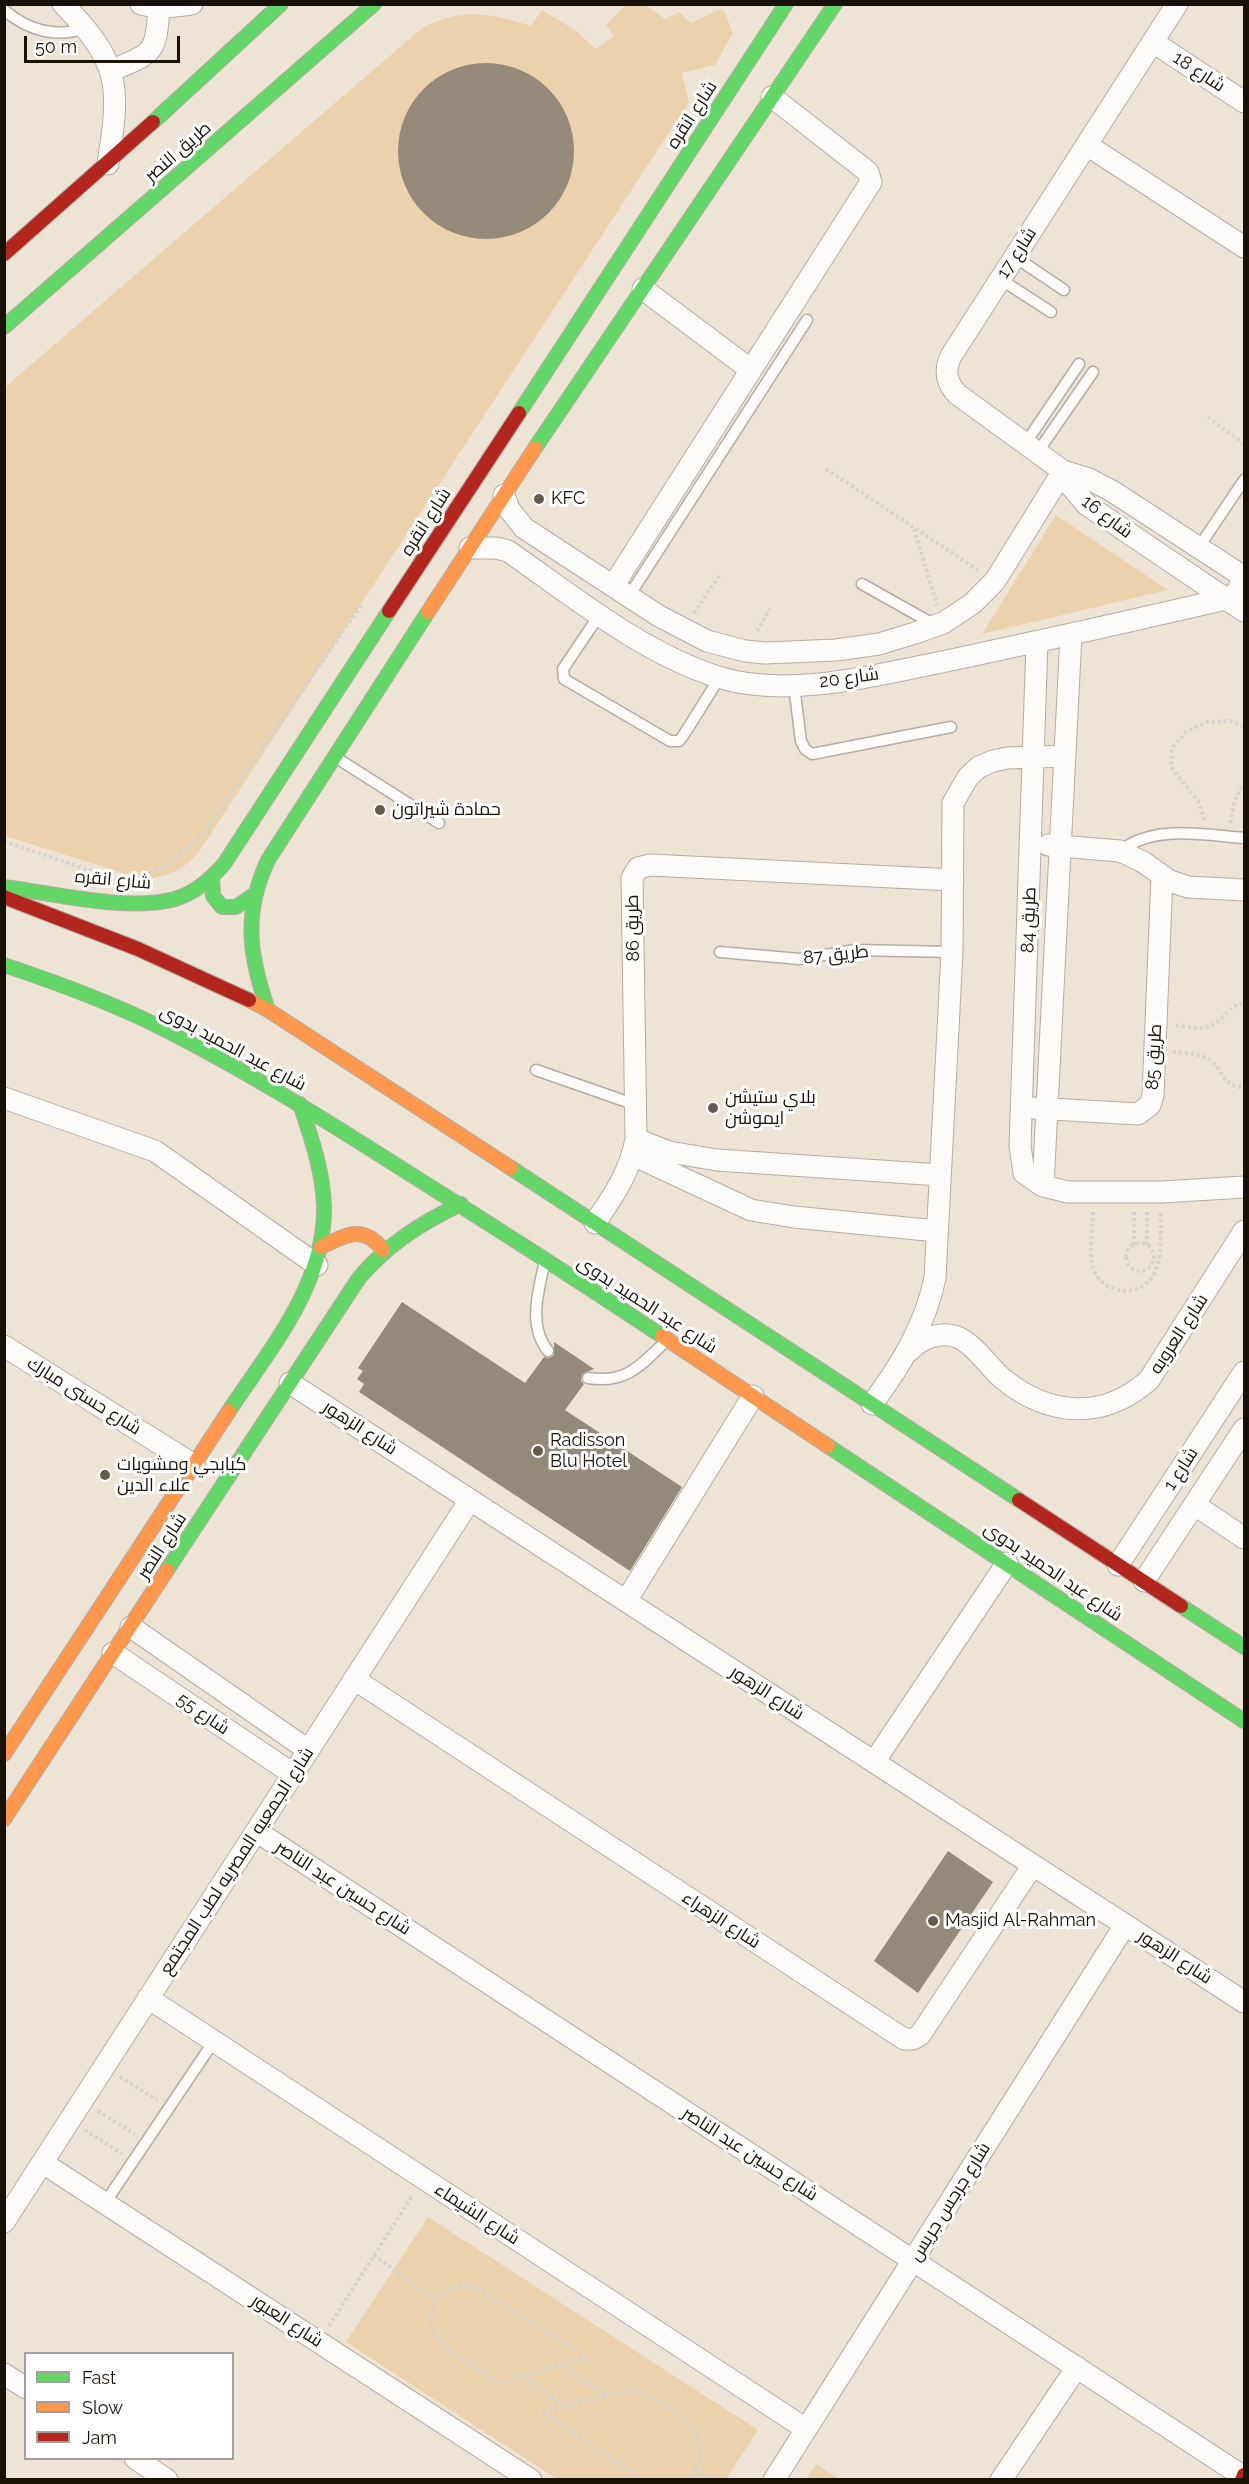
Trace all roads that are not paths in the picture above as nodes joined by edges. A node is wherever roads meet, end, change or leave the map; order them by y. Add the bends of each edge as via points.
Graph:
1 (63, 4) edge
2 (192, 4) edge
3 (280, 4) edge
4 (374, 4) edge
5 (388, 4) edge
6 (786, 4) edge
7 (835, 4) edge
8 (1177, 4) edge
9 (150, 6) edge
10 (4, 10) edge
11 (364, 15) junction
12 (87, 28) junction
13 (1153, 42) junction
14 (110, 71) junction
15 (772, 97) junction
16 (1245, 102) edge
17 (1087, 145) junction
18 (108, 164) junction
19 (1245, 247) edge
20 (4, 254) edge
21 (1015, 257) junction
22 (1000, 279) junction
23 (643, 289) junction
24 (1064, 290) dead end
25 (1051, 312) dead end
26 (807, 320) dead end
27 (4, 327) edge
28 (1079, 364) dead end
29 (751, 370) junction
30 (1093, 372) dead end
31 (1031, 448) junction
32 (1063, 471) junction
33 (1245, 480) edge
34 (504, 495) junction
35 (1199, 547) junction
36 (470, 548) junction
37 (1243, 576) edge
38 (862, 584) dead end
39 (621, 591) junction
40 (1226, 599) junction
41 (1245, 611) edge
42 (600, 614) junction
43 (940, 624) junction
44 (1071, 635) junction
45 (1037, 642) junction
46 (868, 646) junction
47 (873, 675) junction
48 (720, 677) junction
49 (794, 685) junction
50 (951, 726) dead end
51 (335, 756) junction
52 (1065, 756) junction
53 (1035, 757) junction
54 (440, 824) dead end
55 (1245, 838) edge
56 (1032, 844) junction
57 (1060, 846) junction
58 (1120, 851) junction
59 (212, 877) junction
60 (1162, 877) junction
61 (953, 880) junction
62 (4, 887) edge
63 (1245, 890) edge
64 (4, 897) edge
65 (252, 897) junction
66 (720, 952) dead end
67 (952, 952) junction
68 (4, 965) edge
69 (268, 1010) junction
70 (536, 1070) dead end
71 (4, 1098) edge
72 (300, 1104) junction
73 (636, 1105) junction
74 (1021, 1107) junction
75 (1047, 1108) junction
76 (634, 1147) junction
77 (940, 1175) junction
78 (1043, 1186) junction
79 (1245, 1187) edge
80 (461, 1204) junction
81 (595, 1223) junction
82 (1245, 1230) edge
83 (937, 1231) junction
84 (383, 1250) junction
85 (319, 1256) junction
86 (545, 1259) junction
87 (668, 1340) junction
88 (4, 1346) edge
89 (548, 1351) dead end
90 (905, 1356) junction
91 (1245, 1372) edge
92 (588, 1378) dead end
93 (290, 1383) junction
94 (753, 1396) junction
95 (872, 1404) junction
96 (1245, 1429) edge
97 (194, 1465) junction
98 (470, 1500) junction
99 (1196, 1505) junction
100 (1245, 1538) edge
101 (1007, 1563) junction
102 (1118, 1565) junction
103 (1144, 1581) junction
104 (626, 1601) junction
105 (130, 1627) junction
106 (1245, 1647) edge
107 (113, 1653) junction
108 (354, 1679) junction
109 (1245, 1721) edge
110 (308, 1750) junction
111 (4, 1754) edge
112 (874, 1762) junction
113 (293, 1774) junction
114 (4, 1819) edge
115 (256, 1831) junction
116 (1033, 1865) junction
117 (1125, 1925) junction
118 (148, 1998) junction
119 (1245, 2002) edge
120 (214, 2041) junction
121 (42, 2163) junction
122 (105, 2203) junction
123 (4, 2222) edge
124 (913, 2260) junction
125 (1077, 2367) junction
126 (4, 2374) edge
127 (24, 2387) edge
128 (806, 2429) junction
129 (138, 2460) edge
130 (1243, 2477) edge
131 (167, 2480) edge
132 (531, 2480) edge
133 (774, 2480) edge
134 (1001, 2480) edge

1 - 12 street
2 - 9 street
3 - 18 street, طريق النصر
4 - 11 street, طريق النصر
5 - 11 street
6 - 59 street, شارع انقره
7 - 15 street
8 - 13 street, شارع 17
9 - 14 street via 157,34 151,51
10 - 12 lane via 24,24 48,33
11 - 27 street, طريق النصر
12 - 14 street
13 - 16 street, شارع 18
13 - 17 street, شارع 17
14 - 18 street via 116,101
15 - 23 street
15 - 29 street via 871,178
17 - 19 street
17 - 21 street, شارع 17
18 - 20 street, طريق النصر
21 - 22 street, شارع 17
21 - 24 lane
22 - 25 lane
22 - 31 street, شارع 17 via 951,356 946,372 957,394
23 - 29 street
23 - 34 street
26 - 39 lane
28 - 31 lane
29 - 39 street
30 - 31 lane
31 - 32 street, شارع 17
32 - 35 street, شارع 16 via 1101,485
32 - 40 street, شارع 16 via 1087,505
32 - 43 street, شارع 20 via 995,581 972,604
33 - 35 lane
34 - 36 street
34 - 39 street, شارع 20 via 524,528
35 - 37 street, شارع 16
36 - 42 street, شارع 20 via 508,552
36 - 51 street
37 - 40 street via 1236,593
38 - 43 lane
39 - 46 street, شارع 20 via 683,629 726,647 765,653
40 - 41 street, شارع 16
40 - 44 street, شارع 20
42 - 48 street, شارع 20 via 666,656
42 - 48 lane via 563,669 564,679 670,741 681,739
43 - 46 street, شارع 20
44 - 45 street, شارع 20
44 - 52 street, طريق 84
45 - 47 street, شارع 20
45 - 53 street, طريق 84
46 - 47 street
47 - 49 street, شارع 20
48 - 49 street, شارع 20
49 - 50 lane via 801,741 812,754
51 - 54 lane
51 - 65 street via 268,860
52 - 53 street
52 - 57 street, طريق 84
53 - 56 street, طريق 84
53 - 61 street via 993,760 979,767 959,789 953,803
55 - 58 lane via 1155,834
56 - 57 street
56 - 74 street, طريق 84
57 - 58 street
57 - 75 street, طريق 84
58 - 60 street
59 - 62 street, شارع انقره via 176,899 152,903
59 - 65 street via 210,888 222,907 234,909
60 - 63 street via 1188,887
60 - 75 street, طريق 85 via 1152,1100 1143,1112 1132,1114
61 - 67 street
61 - 73 street, طريق 86 via 650,865 638,868 632,878
64 - 69 street via 142,949
65 - 69 street via 251,951
66 - 67 lane, طريق 87 via 800,959 840,951
67 - 77 street
68 - 72 street, شارع عبد الحميد بدوى via 154,1024
69 - 81 street
70 - 73 lane
71 - 85 street via 155,1152
72 - 80 street, شارع عبد الحميد بدوى
72 - 85 street, شارع النصر via 322,1178 324,1224
73 - 76 street, طريق 86
74 - 75 street, طريق 85
74 - 78 street, طريق 84 via 1024,1173
75 - 78 street, طريق 84
76 - 77 street via 717,1160
76 - 81 street, طريق 86 via 620,1187
76 - 83 street via 751,1209
77 - 83 street
78 - 79 street via 1094,1193
80 - 84 street, شارع النصر via 416,1226
80 - 86 street, شارع عبد الحميد بدوى
81 - 95 street
82 - 90 street, شارع العروبه via 1149,1380 1117,1403 1078,1410 1040,1400 1003,1379 962,1339 946,1335 916,1344
83 - 90 street via 931,1298
84 - 85 street via 371,1237 354,1233
84 - 93 street, شارع النصر via 359,1278
85 - 97 street, شارع النصر via 296,1309
86 - 87 street, شارع عبد الحميد بدوى
86 - 89 lane via 537,1298 537,1329
87 - 92 lane via 632,1373 611,1379
87 - 94 street, شارع عبد الحميد بدوى
88 - 97 street, شارع حسنى مبارك
90 - 95 street
91 - 102 street, شارع 1
93 - 98 street, شارع الزهور
93 - 105 street, شارع النصر
94 - 101 street, شارع عبد الحميد بدوى
94 - 104 street
95 - 102 street
96 - 99 street, شارع 1
97 - 111 street, شارع النصر
98 - 104 street, شارع الزهور
98 - 108 street, شارع الجمعيه المصريه لطب المجتمع
99 - 100 street
99 - 103 street, شارع 1
101 - 109 street, شارع عبد الحميد بدوى
101 - 112 street
102 - 103 street
103 - 106 street
104 - 112 street, شارع الزهور
105 - 107 street, شارع النصر
105 - 110 street, شارع 55
107 - 113 street, شارع 55
107 - 114 street, شارع النصر
108 - 110 street, شارع الجمعيه المصريه لطب المجتمع
108 - 116 street, شارع الزهراء via 904,2039 920,2035
110 - 113 street, شارع الجمعيه المصريه لطب المجتمع
112 - 116 street, شارع الزهور
113 - 115 street, شارع الجمعيه المصريه لطب المجتمع
115 - 118 street, شارع الجمعيه المصريه لطب المجتمع
115 - 124 street, شارع حسين عبد الناصر
116 - 117 street, شارع الزهور
117 - 119 street, شارع الزهور
117 - 124 street, شارع جرجس جريس
118 - 120 street, شارع الشيماء
118 - 121 street, شارع الجمعيه المصريه لطب المجتمع
120 - 122 lane
120 - 128 street, شارع الشيماء
121 - 122 street, شارع العبور
121 - 123 street, شارع الجمعيه المصريه لطب المجتمع
122 - 132 street, شارع العبور
124 - 125 street, شارع حسين عبد الناصر
124 - 128 street, شارع جرجس جريس
125 - 130 street, شارع حسين عبد الناصر
125 - 134 street
126 - 127 street
128 - 133 street, شارع جرجس جريس
129 - 131 street

